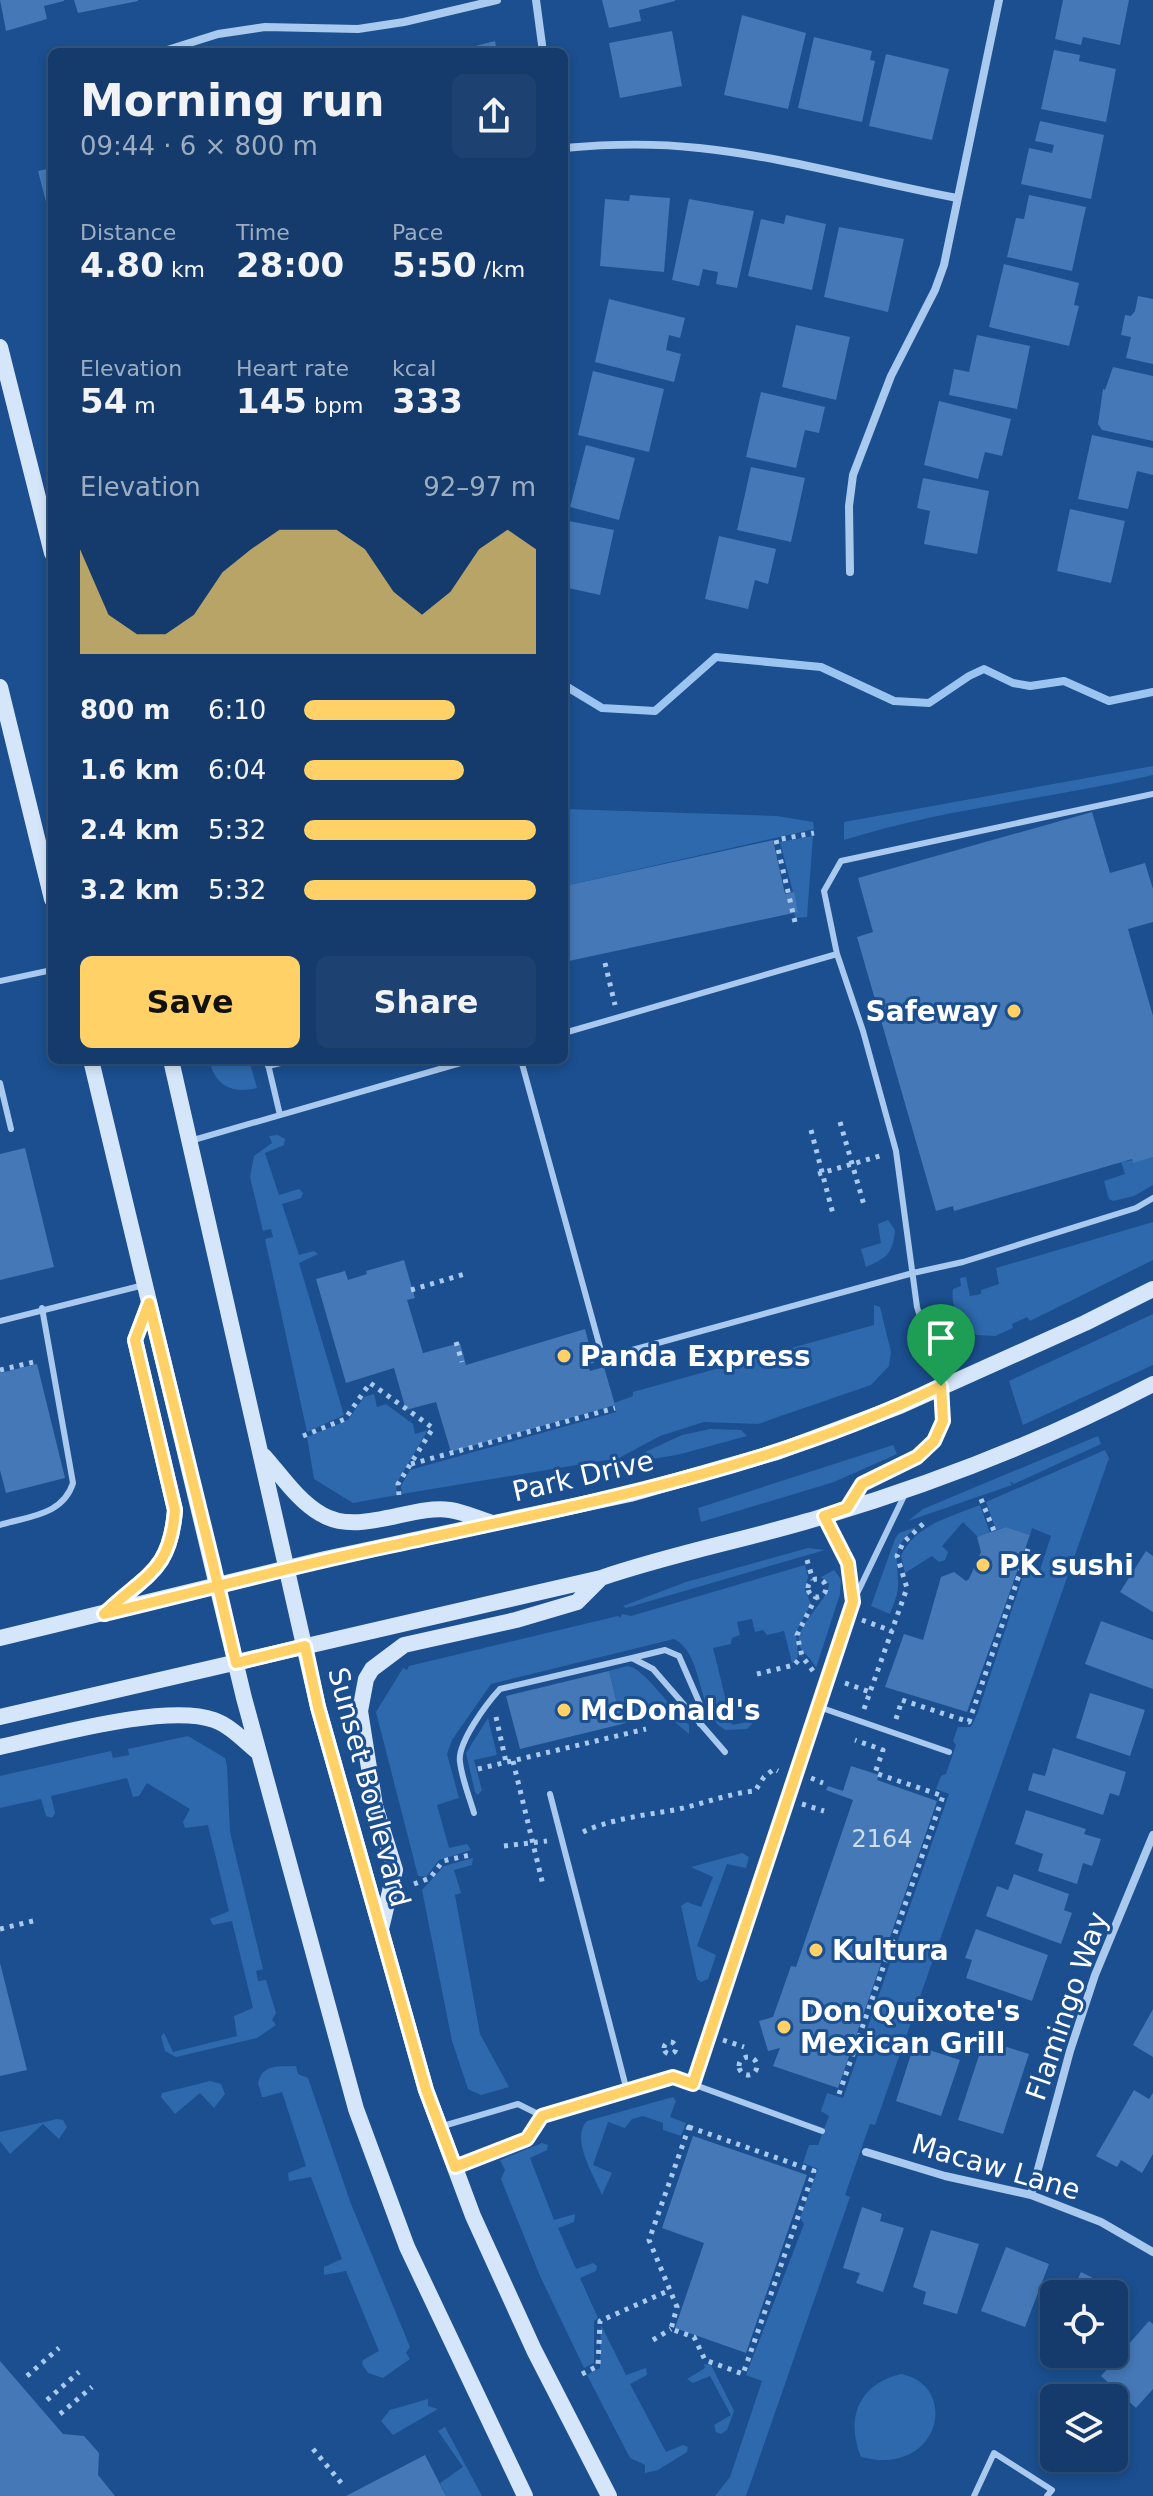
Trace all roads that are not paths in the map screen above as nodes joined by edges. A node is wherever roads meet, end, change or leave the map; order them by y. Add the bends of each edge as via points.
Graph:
1 (497, 0) edge
2 (536, 0) edge
3 (999, 0) edge
4 (174, 48) edge
5 (542, 48) edge
6 (568, 148) edge
7 (957, 198) junction
8 (0, 347) edge
9 (48, 537) edge
10 (850, 572) dead end
11 (0, 687) edge
12 (1153, 794) edge
13 (48, 883) edge
14 (837, 954) junction
15 (48, 971) edge
16 (0, 981) edge
17 (568, 1032) edge
18 (92, 1064) edge
19 (172, 1064) edge
20 (267, 1064) edge
21 (443, 1064) edge
22 (522, 1064) edge
23 (0, 1083) edge
24 (280, 1115) junction
25 (11, 1129) dead end
26 (190, 1142) junction
27 (1153, 1198) edge
28 (913, 1273) junction
29 (145, 1284) junction
30 (1153, 1289) edge
31 (149, 1303) junction
32 (42, 1308) junction
33 (0, 1321) edge
34 (1153, 1384) edge
35 (941, 1386) junction
36 (263, 1455) junction
37 (906, 1491) junction
38 (847, 1508) junction
39 (824, 1516) junction
40 (494, 1523) junction
41 (0, 1525) edge
42 (289, 1568) junction
43 (601, 1578) junction
44 (218, 1587) junction
45 (853, 1602) junction
46 (104, 1614) junction
47 (0, 1638) edge
48 (305, 1646) junction
49 (632, 1658) junction
50 (236, 1663) junction
51 (819, 1707) junction
52 (0, 1717) edge
53 (700, 1724) junction
54 (0, 1747) edge
55 (725, 1752) dead end
56 (949, 1752) dead end
57 (259, 1753) junction
58 (550, 1794) dead end
59 (474, 1813) dead end
60 (1153, 1835) edge
61 (381, 1930) junction
62 (693, 2084) junction
63 (627, 2091) junction
64 (542, 2116) junction
65 (440, 2127) junction
66 (822, 2131) dead end
67 (866, 2152) dead end
68 (455, 2167) junction
69 (1031, 2195) junction
70 (1153, 2252) edge
71 (525, 2496) edge
72 (609, 2496) edge
73 (974, 2496) edge
74 (1047, 2496) edge

1 - 4 street via 358,29 265,27
2 - 5 street
3 - 7 street
6 - 7 street via 671,145 739,153
7 - 10 street via 935,290 898,362 853,475
8 - 9 main road
11 - 13 main road
12 - 14 lane via 841,861 824,891
14 - 17 lane
14 - 28 lane via 896,1151
15 - 16 lane
18 - 29 main road
19 - 26 main road, Sunset Boulevard
20 - 24 lane
21 - 24 lane
22 - 28 lane via 603,1358
23 - 25 lane
24 - 26 lane
26 - 36 main road, Sunset Boulevard
27 - 28 lane via 1136,1208
28 - 35 lane via 917,1307
29 - 31 main road
29 - 32 lane
30 - 35 main road, Park Drive
31 - 44 main road
31 - 46 main road via 135,1340 175,1510 173,1536 160,1564
32 - 33 lane
32 - 41 lane via 73,1483 59,1507
34 - 37 main road via 1033,1442
35 - 38 lane via 943,1421 934,1441 917,1457 862,1484
35 - 40 main road, Park Drive via 777,1452 630,1494
36 - 40 main road via 304,1501 334,1519 367,1521 448,1509
36 - 42 main road, Sunset Boulevard
37 - 38 main road
37 - 45 lane
38 - 39 main road
39 - 43 main road
39 - 45 lane via 848,1563
40 - 42 main road, Park Drive
42 - 44 main road, Park Drive
42 - 48 main road, Sunset Boulevard
43 - 48 main road
43 - 61 main road via 577,1602 404,1645 372,1669 360,1711 375,1806 395,1870
44 - 46 main road, Park Drive
44 - 50 main road
45 - 51 lane
46 - 47 main road, Park Drive
48 - 50 main road
48 - 61 main road, Sunset Boulevard
49 - 53 lane via 653,1669
49 - 53 lane via 665,1650 679,1656 703,1711
49 - 59 lane via 500,1689 461,1749
50 - 52 main road
50 - 57 main road
51 - 56 lane
51 - 62 lane
53 - 55 lane
54 - 57 main road via 158,1716 214,1720
57 - 71 main road via 356,2109 407,2247
58 - 63 lane
60 - 69 street, Flamingo Way via 1095,1975
61 - 65 main road, Sunset Boulevard
62 - 63 lane via 673,2077
62 - 66 lane
63 - 64 lane
64 - 65 lane via 518,2104
64 - 68 lane via 527,2139
65 - 68 main road, Sunset Boulevard
67 - 69 street, Macaw Lane
68 - 72 main road, Sunset Boulevard via 534,2350
69 - 70 street, Macaw Lane via 1101,2222
73 - 74 lane via 994,2453 1052,2490

